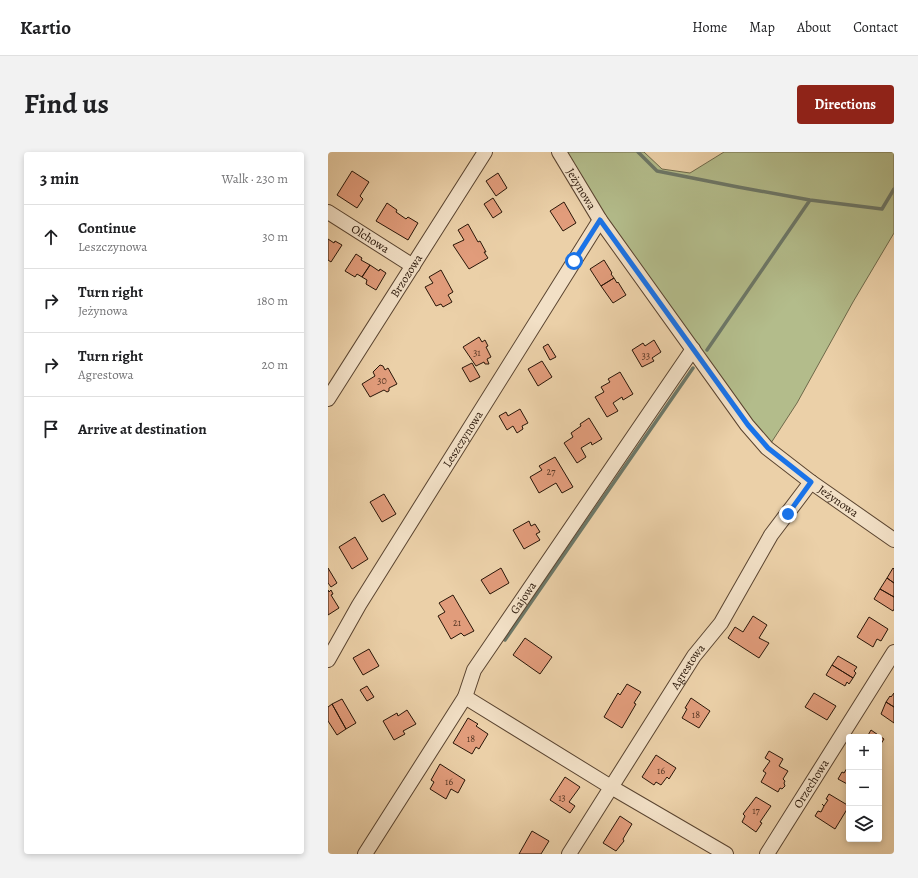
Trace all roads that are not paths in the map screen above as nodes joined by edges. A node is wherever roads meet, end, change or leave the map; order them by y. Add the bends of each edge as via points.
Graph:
1 (485, 152) edge
2 (559, 152) edge
3 (328, 212) edge
4 (600, 220) junction
5 (413, 266) junction
6 (693, 349) junction
7 (330, 393) edge
8 (811, 482) junction
9 (894, 540) edge
10 (894, 652) edge
11 (328, 660) edge
12 (465, 697) junction
13 (612, 786) junction
14 (366, 854) edge
15 (569, 854) edge
16 (726, 854) edge
17 (767, 854) edge

1 - 5 street, Brzozowa
2 - 4 street, Jeżynowa
3 - 5 street, Olchowa
4 - 6 street, Jeżynowa
4 - 11 street, Leszczynowa via 359,605
5 - 7 street, Brzozowa
6 - 8 street, Jeżynowa via 748,425 768,448
6 - 12 street, Gajowa via 474,670
8 - 9 street, Jeżynowa
8 - 13 street, Agrestowa via 771,535 721,623 694,656
10 - 17 street, Orzechowa
12 - 13 street
12 - 14 street, Gajowa
13 - 15 street, Agrestowa
13 - 16 street

